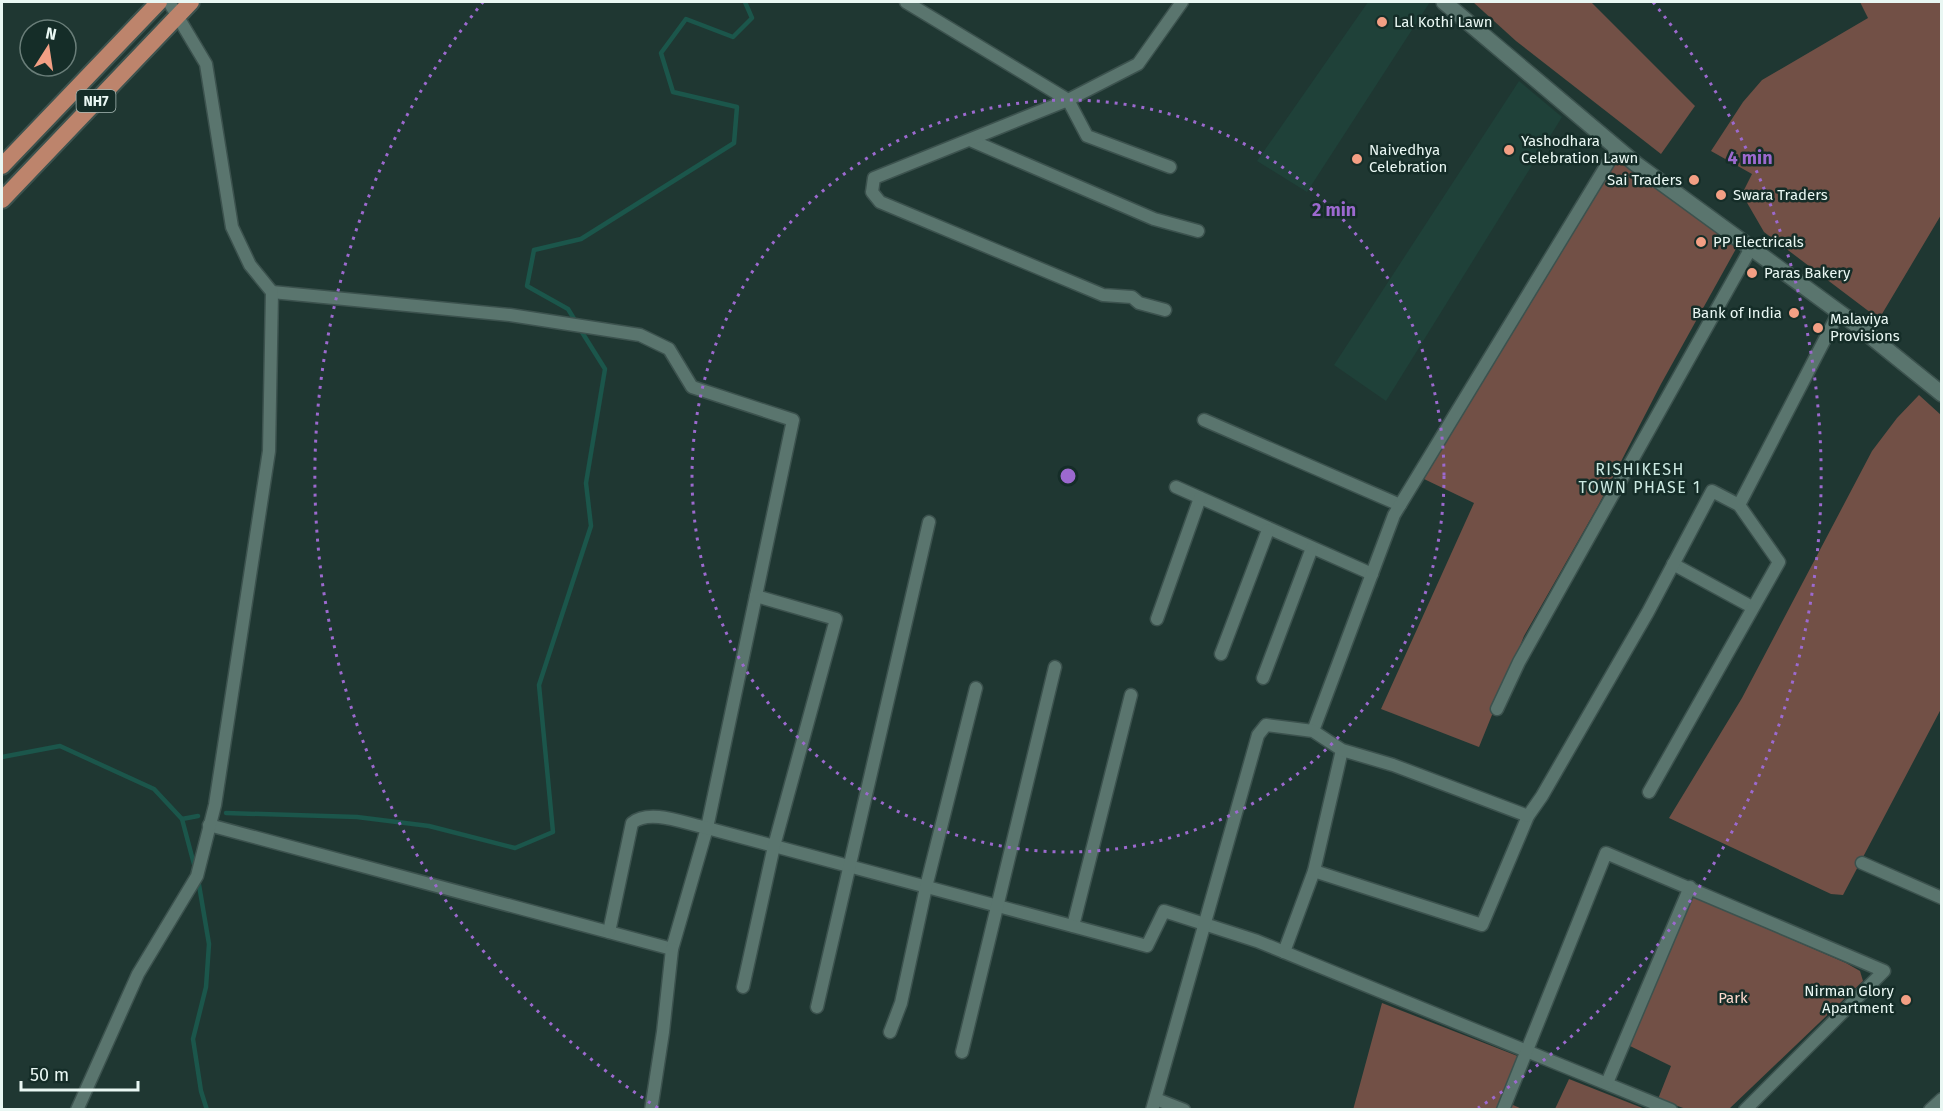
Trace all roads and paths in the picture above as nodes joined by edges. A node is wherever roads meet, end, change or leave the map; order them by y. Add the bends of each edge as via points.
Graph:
1 (159, 2) edge
2 (191, 2) edge
3 (906, 2) edge
4 (1182, 2) edge
5 (1444, 2) edge
6 (172, 9) edge
7 (1068, 100) junction
8 (970, 140) junction
9 (1617, 148) junction
10 (2, 166) edge
11 (1170, 167) dead end
12 (2, 200) edge
13 (1198, 231) dead end
14 (1751, 248) junction
15 (272, 292) junction
16 (1165, 310) dead end
17 (1839, 312) junction
18 (1941, 394) edge
19 (1204, 420) dead end
20 (1176, 487) dead end
21 (1200, 498) junction
22 (1400, 505) junction
23 (1739, 505) junction
24 (929, 522) dead end
25 (1268, 530) junction
26 (1312, 548) junction
27 (1673, 564) junction
28 (1372, 574) junction
29 (756, 596) junction
30 (1752, 607) junction
31 (1157, 619) dead end
32 (1221, 654) dead end
33 (1055, 666) dead end
34 (1263, 678) dead end
35 (976, 688) dead end
36 (1131, 695) dead end
37 (1497, 709) dead end
38 (1313, 731) junction
39 (1342, 750) junction
40 (1649, 792) dead end
41 (1528, 816) junction
42 (209, 825) junction
43 (707, 828) junction
44 (774, 846) junction
45 (1862, 863) dead end
46 (851, 867) junction
47 (1314, 871) junction
48 (926, 887) junction
49 (1690, 887) junction
50 (1941, 898) edge
51 (998, 906) junction
52 (1204, 925) junction
53 (1073, 926) junction
54 (609, 932) junction
55 (672, 949) junction
56 (1284, 952) junction
57 (743, 987) dead end
58 (817, 1007) dead end
59 (890, 1032) dead end
60 (1527, 1051) junction
61 (962, 1052) dead end
62 (1606, 1083) junction
63 (1941, 1099) edge
64 (1154, 1104) edge
65 (77, 1110) edge
66 (651, 1110) edge
67 (1184, 1110) edge
68 (1503, 1110) edge
69 (1671, 1110) edge
70 (1745, 1110) edge
71 (1930, 1110) edge

1 - 10 main road
2 - 6 main road, NH7
3 - 7 street
4 - 7 street via 1138,64
5 - 9 street
6 - 12 main road, NH7
6 - 15 street via 206,64 232,227 250,265
7 - 8 street
7 - 11 street via 1087,136
8 - 13 street via 1154,219
8 - 16 street via 874,178 872,192 880,202 1103,295 1132,297 1139,303
9 - 14 street
9 - 22 street
14 - 17 street
14 - 37 street via 1519,662
15 - 29 street via 510,315 640,335 669,349 692,387 793,420
15 - 42 street via 269,451
17 - 18 street
17 - 23 street
19 - 22 street
20 - 21 street
21 - 25 street
21 - 31 street
22 - 28 street
23 - 27 street via 1712,491
23 - 30 street via 1779,562
24 - 46 street
25 - 26 street
25 - 32 street
26 - 28 street
26 - 34 street
27 - 30 street
27 - 41 street
28 - 38 street
29 - 43 street
29 - 44 street via 836,619
30 - 40 street
33 - 51 street
35 - 48 street
36 - 53 street
38 - 39 street
38 - 52 street via 1266,725 1258,735
39 - 41 street
39 - 47 street
41 - 47 street via 1482,925
42 - 54 street
42 - 65 street via 197,876 138,974
43 - 44 street
43 - 54 street via 652,816 639,817 632,823
43 - 55 street
44 - 46 street
44 - 57 street
45 - 50 street
46 - 48 street
46 - 58 street
47 - 56 street
48 - 51 street
48 - 59 street via 901,1003
49 - 60 street via 1606,853
49 - 62 street
49 - 70 street via 1884,971
51 - 53 street
51 - 61 street
52 - 53 street via 1164,911 1147,946
52 - 56 street
52 - 64 street
54 - 55 street
55 - 66 street
56 - 60 street
60 - 62 street
60 - 68 street
62 - 69 street
63 - 71 street
64 - 67 street

